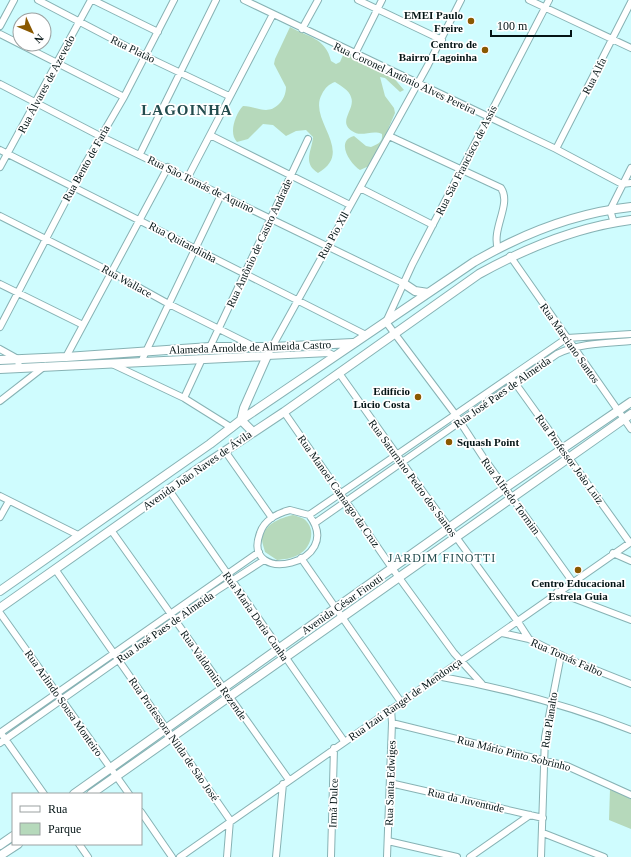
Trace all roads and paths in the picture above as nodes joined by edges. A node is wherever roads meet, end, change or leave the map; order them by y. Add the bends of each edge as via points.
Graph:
1 (14, 0) edge
2 (38, 0) edge
3 (92, 0) edge
4 (174, 0) edge
5 (216, 0) edge
6 (244, 0) edge
7 (318, 0) edge
8 (358, 0) edge
9 (382, 0) edge
10 (461, 0) edge
11 (529, 0) edge
12 (549, 0) edge
13 (253, 2) edge
14 (631, 2) edge
15 (546, 8) junction
16 (377, 10) junction
17 (273, 14) junction
18 (79, 22) junction
19 (0, 26) edge
20 (302, 29) junction
21 (158, 32) junction
22 (0, 34) edge
23 (613, 39) junction
24 (442, 40) junction
25 (631, 48) edge
26 (355, 54) junction
27 (145, 56) junction
28 (57, 63) junction
29 (180, 72) junction
30 (418, 83) junction
31 (0, 84) edge
32 (229, 96) junction
33 (124, 97) junction
34 (36, 104) junction
35 (490, 118) junction
36 (210, 134) junction
37 (100, 136) junction
38 (389, 136) junction
39 (308, 139) dead end
40 (0, 150) edge
41 (556, 150) junction
42 (8, 153) junction
43 (140, 154) junction
44 (0, 167) edge
45 (168, 167) junction
46 (631, 168) edge
47 (462, 170) junction
48 (290, 174) junction
49 (188, 177) junction
50 (631, 183) edge
51 (622, 184) junction
52 (73, 186) junction
53 (360, 188) junction
54 (221, 195) junction
55 (350, 205) junction
56 (631, 207) edge
57 (610, 210) junction
58 (0, 216) edge
59 (139, 219) junction
60 (271, 219) junction
61 (631, 220) edge
62 (614, 223) junction
63 (433, 225) junction
64 (46, 238) junction
65 (328, 246) junction
66 (194, 247) junction
67 (498, 249) junction
68 (510, 256) junction
69 (111, 272) junction
70 (246, 274) junction
71 (403, 283) junction
72 (0, 284) edge
73 (18, 292) junction
74 (428, 292) junction
75 (297, 299) junction
76 (167, 303) junction
77 (386, 322) junction
78 (83, 325) junction
79 (0, 327) edge
80 (220, 328) junction
81 (395, 333) junction
82 (631, 334) edge
83 (366, 335) junction
84 (566, 338) junction
85 (631, 341) edge
86 (353, 343) junction
87 (253, 346) junction
88 (210, 347) junction
89 (272, 347) junction
90 (574, 348) junction
91 (0, 349) edge
92 (146, 351) junction
93 (267, 356) junction
94 (335, 356) junction
95 (66, 357) junction
96 (18, 359) junction
97 (202, 359) junction
98 (0, 360) edge
99 (140, 362) junction
100 (109, 363) junction
101 (45, 366) junction
102 (19, 368) junction
103 (0, 369) edge
104 (339, 373) junction
105 (510, 376) junction
106 (515, 383) junction
107 (184, 398) junction
108 (0, 400) edge
109 (631, 402) edge
110 (618, 411) junction
111 (284, 412) junction
112 (455, 414) junction
113 (628, 417) edge
114 (241, 420) junction
115 (459, 422) junction
116 (232, 428) junction
117 (631, 429) edge
118 (252, 432) junction
119 (562, 450) junction
120 (225, 451) junction
121 (396, 455) junction
122 (568, 458) junction
123 (402, 461) junction
124 (505, 488) junction
125 (169, 490) junction
126 (341, 494) junction
127 (0, 496) edge
128 (511, 497) junction
129 (9, 501) junction
130 (346, 501) junction
131 (309, 515) junction
132 (0, 517) edge
133 (272, 518) junction
134 (315, 523) junction
135 (449, 528) junction
136 (111, 530) junction
137 (78, 535) junction
138 (456, 537) junction
139 (630, 542) edge
140 (259, 552) junction
141 (613, 553) junction
142 (301, 558) junction
143 (264, 560) junction
144 (631, 561) edge
145 (392, 568) junction
146 (55, 569) junction
147 (227, 574) junction
148 (398, 576) junction
149 (232, 581) junction
150 (572, 581) junction
151 (0, 591) edge
152 (557, 592) junction
153 (0, 608) edge
154 (336, 608) junction
155 (0, 613) edge
156 (170, 613) junction
157 (342, 617) junction
158 (175, 620) junction
159 (631, 620) edge
160 (518, 622) junction
161 (502, 633) junction
162 (529, 639) junction
163 (279, 647) junction
164 (114, 653) junction
165 (560, 655) junction
166 (284, 656) junction
167 (119, 660) junction
168 (461, 660) junction
169 (437, 676) junction
170 (482, 684) junction
171 (631, 684) edge
172 (222, 688) junction
173 (57, 692) junction
174 (229, 697) junction
175 (62, 699) junction
176 (401, 702) junction
177 (552, 702) junction
178 (391, 709) junction
179 (392, 723) junction
180 (167, 728) junction
181 (631, 730) edge
182 (0, 732) edge
183 (173, 737) junction
184 (3, 741) edge
185 (344, 741) junction
186 (334, 748) junction
187 (544, 759) junction
188 (110, 767) junction
189 (116, 776) junction
190 (289, 780) junction
191 (390, 783) junction
192 (283, 784) junction
193 (43, 793) edge
194 (75, 793) edge
195 (91, 793) edge
196 (128, 793) edge
197 (631, 795) edge
198 (142, 813) edge
199 (530, 815) junction
200 (543, 818) junction
201 (230, 820) junction
202 (543, 833) junction
203 (12, 837) edge
204 (388, 841) junction
205 (0, 845) edge
206 (16, 845) edge
207 (79, 845) edge
208 (0, 855) edge
209 (88, 857) edge
210 (172, 857) edge
211 (180, 857) edge
212 (227, 857) edge
213 (276, 857) edge
214 (331, 857) edge
215 (387, 857) edge
216 (457, 857) edge
217 (470, 857) edge
218 (541, 857) edge
219 (604, 857) edge

1 - 19 street
2 - 18 street, Rua Platão
3 - 18 street, Rua Álvares de Azevedo
3 - 21 street
4 - 21 street, Rua Bento de Faria
5 - 29 street
6 - 13 street, Rua Coronel Antônio Alves Pereira
7 - 20 street
8 - 16 street
9 - 16 street
10 - 24 street, Rua Pio Xll
11 - 15 street
12 - 15 street, Rua São Francisco de Assis
13 - 17 street, Rua Coronel Antônio Alves Pereira
14 - 23 street, Rua Alfa
15 - 23 street
15 - 35 street, Rua São Francisco de Assis
16 - 24 street
16 - 26 street
17 - 20 street, Rua Coronel Antônio Alves Pereira
17 - 32 street
18 - 27 street, Rua Platão
18 - 28 street, Rua Álvares de Azevedo
20 - 26 street, Rua Coronel Antônio Alves Pereira
21 - 27 street, Rua Bento de Faria
22 - 28 street
23 - 25 street
23 - 41 street, Rua Alfa
24 - 30 street, Rua Pio Xll
26 - 30 street, Rua Coronel Antônio Alves Pereira
27 - 29 street, Rua Platão
27 - 33 street, Rua Bento de Faria
28 - 33 street
28 - 34 street, Rua Álvares de Azevedo
29 - 32 street, Rua Platão
29 - 43 street
30 - 35 street, Rua Coronel Antônio Alves Pereira
30 - 38 street, Rua Pio Xll
31 - 34 street, Rua São Tomás de Aquino
32 - 36 street
33 - 37 street, Rua Bento de Faria
34 - 37 street, Rua São Tomás de Aquino
34 - 42 street, Rua Álvares de Azevedo
35 - 41 street, Rua Coronel Antônio Alves Pereira
35 - 47 street, Rua São Francisco de Assis
36 - 48 street
36 - 49 street
37 - 43 street, Rua São Tomás de Aquino
37 - 52 street, Rua Bento de Faria
38 - 47 street
38 - 53 street, Rua Pio Xll
39 - 48 street, Rua Antônio de Castro Andrade
40 - 42 street, Rua Quitandinha
41 - 51 street, Rua Coronel Antônio Alves Pereira
42 - 44 street, Rua Álvares de Azevedo
42 - 52 street, Rua Quitandinha
43 - 45 street, Rua São Tomás de Aquino
45 - 49 street, Rua São Tomás de Aquino
45 - 59 street
46 - 51 street
47 - 63 street, Rua São Francisco de Assis
47 - 67 street via 504,192 505,199 496,235
48 - 55 street
48 - 60 street, Rua Antônio de Castro Andrade
49 - 54 street, Rua São Tomás de Aquino
50 - 51 street
51 - 57 street
52 - 59 street, Rua Quitandinha
52 - 64 street, Rua Bento de Faria
53 - 55 street, Rua Pio Xll
53 - 63 street
54 - 60 street, Rua São Tomás de Aquino
54 - 66 street
55 - 65 street, Rua Pio Xll
56 - 57 main road, Avenida João Naves de Ávila
57 - 62 street
57 - 67 main road, Avenida João Naves de Ávila via 554,225
58 - 64 street, Rua Wallace
59 - 66 street, Rua Quitandinha
59 - 69 street
60 - 65 street, Rua São Tomás de Aquino
60 - 70 street, Rua Antônio de Castro Andrade
61 - 62 main road, Avenida João Naves de Ávila
62 - 68 main road, Avenida João Naves de Ávila via 548,241
63 - 71 street, Rua São Francisco de Assis
64 - 69 street, Rua Wallace
64 - 73 street, Rua Bento de Faria
65 - 71 street, Rua São Tomás de Aquino
65 - 75 street, Rua Pio Xll
66 - 70 street, Rua Quitandinha
66 - 76 street
67 - 74 main road, Avenida João Naves de Ávila
68 - 81 main road, Avenida João Naves de Ávila via 463,284
68 - 84 street, Rua Marciano Santos
69 - 76 street, Rua Wallace
69 - 78 street
70 - 75 street, Rua Quitandinha
70 - 80 street, Rua Antônio de Castro Andrade
71 - 74 main road via 415,291
71 - 77 street, Rua São Francisco de Assis
72 - 73 street
73 - 78 street
73 - 79 street, Rua Bento de Faria
74 - 77 main road, Avenida João Naves de Ávila
75 - 83 street, Rua Quitandinha
75 - 89 street, Rua Pio Xll
76 - 80 street, Rua Wallace
76 - 92 street
77 - 81 street
77 - 83 main road, Avenida João Naves de Ávila
78 - 95 street
80 - 87 street, Rua Wallace
80 - 88 street, Rua Antônio de Castro Andrade
81 - 104 main road, Avenida João Naves de Ávila
81 - 112 street, Rua Alfredo Tormim
82 - 84 street
83 - 86 main road, Avenida João Naves de Ávila
84 - 90 street, Rua Marciano Santos
84 - 105 street, Rua José Paes de Almeida
85 - 90 street, Rua José Paes de Almeida
86 - 89 main road, Alameda Arnolde de Almeida Castro
86 - 94 main road, Avenida João Naves de Ávila
87 - 88 main road, Alameda Arnolde de Almeida Castro
87 - 89 main road, Alameda Arnolde de Almeida Castro
88 - 92 main road, Alameda Arnolde de Almeida Castro
89 - 93 street, Rua Pio Xll
90 - 106 street, Rua José Paes de Almeida via 557,354
90 - 110 street, Rua Marciano Santos
91 - 96 street
92 - 95 main road, Alameda Arnolde de Almeida Castro
92 - 99 street
93 - 94 street, Alameda Arnolde de Almeida Castro via 329,353
93 - 97 main road, Alameda Arnolde de Almeida Castro
93 - 114 main road, Rua Pio Xll
94 - 114 main road, Avenida João Naves de Ávila
95 - 96 main road, Alameda Arnolde de Almeida Castro
96 - 98 main road, Alameda Arnolde de Almeida Castro
96 - 102 street
97 - 99 main road, Alameda Arnolde de Almeida Castro
97 - 107 street
99 - 100 main road, Alameda Arnolde de Almeida Castro
100 - 101 main road, Alameda Arnolde de Almeida Castro
100 - 107 street
101 - 102 main road, Alameda Arnolde de Almeida Castro
101 - 108 street
102 - 103 main road, Alameda Arnolde de Almeida Castro
104 - 111 main road, Avenida João Naves de Ávila
104 - 121 street, Rua Saturnino Pedro dos Santos
105 - 106 street, Rua Professor João Luiz
105 - 112 street, Rua José Paes de Almeida
106 - 115 street, Rua José Paes de Almeida
106 - 119 street, Rua Professor João Luiz
107 - 116 street
109 - 110 main road, Avenida César Finotti
110 - 113 street, Rua Marciano Santos
110 - 119 main road, Avenida César Finotti
111 - 118 main road, Avenida João Naves de Ávila
111 - 126 street, Rua Manoel Camargo da Cruz
112 - 115 street, Rua Alfredo Tormim
112 - 121 street, Rua José Paes de Almeida
113 - 117 street, Rua Marciano Santos
113 - 122 main road, Avenida César Finotti
114 - 116 main road, Avenida João Naves de Ávila
114 - 118 main road
115 - 123 street, Rua José Paes de Almeida
115 - 124 street, Rua Alfredo Tormim
116 - 137 main road, Avenida João Naves de Ávila
118 - 120 main road, Avenida João Naves de Ávila
119 - 122 street, Rua Professor João Luiz
119 - 124 main road, Avenida César Finotti
120 - 125 main road, Avenida João Naves de Ávila
120 - 133 street
121 - 123 street, Rua Saturnino Pedro dos Santos
121 - 126 street, Rua José Paes de Almeida
122 - 128 main road, Avenida César Finotti
122 - 139 street, Rua Professor João Luiz
123 - 130 street, Rua José Paes de Almeida
123 - 135 street, Rua Saturnino Pedro dos Santos
124 - 128 street, Rua Alfredo Tormim
124 - 135 main road, Avenida César Finotti
125 - 136 main road, Avenida João Naves de Ávila
125 - 147 street, Rua Maria Doria Cunha
126 - 130 street, Rua Manoel Camargo da Cruz
126 - 131 street, Rua José Paes de Almeida
127 - 129 street
128 - 138 main road, Avenida César Finotti
128 - 150 street, Rua Alfredo Tormim
129 - 132 street
129 - 137 street
130 - 134 street, Rua José Paes de Almeida
130 - 145 street, Rua Manoel Camargo da Cruz
131 - 133 street via 290,510
131 - 134 street
133 - 140 street via 259,534
134 - 142 street via 317,542 313,549
135 - 138 street, Rua Saturnino Pedro dos Santos
135 - 145 main road, Avenida César Finotti
136 - 146 main road, Avenida João Naves de Ávila
136 - 156 street, Rua Valdomira Rezende
137 - 151 main road, Avenida João Naves de Ávila
138 - 148 main road, Avenida César Finotti
138 - 160 street, Rua Saturnino Pedro dos Santos
139 - 141 street, Rua Izaú Rangel de Mendonça
140 - 143 street
140 - 147 street, Rua José Paes de Almeida
141 - 144 street
141 - 150 street, Rua Izaú Rangel de Mendonça
142 - 143 street via 280,565
142 - 154 street
143 - 149 street, Rua José Paes de Almeida
145 - 148 street, Rua Manoel Camargo da Cruz
145 - 154 main road, Avenida César Finotti
146 - 153 main road, Avenida João Naves de Ávila
146 - 164 street, Rua Professora Nilda de São José
147 - 149 street, Rua Maria Doria Cunha
147 - 156 street, Rua José Paes de Almeida
148 - 157 main road, Avenida César Finotti
148 - 168 street, Rua Manoel Camargo da Cruz
149 - 158 street, Rua José Paes de Almeida
149 - 163 street, Rua Maria Doria Cunha
150 - 152 street, Rua Izaú Rangel de Mendonça
152 - 159 street
152 - 160 street, Rua Izaú Rangel de Mendonça
154 - 157 street
154 - 163 main road, Avenida César Finotti
155 - 173 street, Rua Arlindo Sousa Monteiro
156 - 158 street, Rua Valdomira Rezende
156 - 164 street, Rua José Paes de Almeida
157 - 166 main road, Avenida César Finotti
157 - 176 street
158 - 167 street, Rua José Paes de Almeida
158 - 172 street, Rua Valdomira Rezende
160 - 161 street, Rua Izaú Rangel de Mendonça
160 - 162 street, Rua Saturnino Pedro dos Santos
161 - 162 street, Rua Tomás Falbo
161 - 168 street, Rua Izaú Rangel de Mendonça
162 - 165 street, Rua Tomás Falbo
163 - 166 street, Rua Maria Doria Cunha
163 - 172 main road, Avenida César Finotti
164 - 167 street, Rua Professora Nilda de São José
164 - 173 street, Rua José Paes de Almeida
165 - 171 street, Rua Tomás Falbo
165 - 177 street, Rua Planalto
166 - 174 main road, Avenida César Finotti
166 - 185 street, Rua Maria Doria Cunha
167 - 175 street, Rua José Paes de Almeida
167 - 180 street, Rua Professora Nilda de São José
168 - 169 street, Rua Izaú Rangel de Mendonça
168 - 170 street, Rua Manoel Camargo da Cruz
169 - 170 street
169 - 176 street, Rua Izaú Rangel de Mendonça
170 - 177 street
172 - 174 street, Rua Valdomira Rezende
172 - 180 main road, Avenida César Finotti
173 - 175 street, Rua Arlindo Sousa Monteiro
173 - 182 street, Rua José Paes de Almeida
174 - 183 main road, Avenida César Finotti
174 - 190 street, Rua Valdomira Rezende
175 - 184 street, Rua José Paes de Almeida
175 - 188 street, Rua Arlindo Sousa Monteiro
176 - 178 street, Rua Izaú Rangel de Mendonça
177 - 181 street
177 - 187 street, Rua Planalto via 545,736
178 - 179 street, Rua Santa Edwiges
178 - 185 street, Rua Izaú Rangel de Mendonça
179 - 187 street, Rua Mário Pinto Sobrinho
179 - 191 street, Rua Santa Edwiges
180 - 183 street, Rua Professora Nilda de São José
180 - 188 main road, Avenida César Finotti
182 - 184 street
183 - 189 main road, Avenida César Finotti
183 - 201 street, Rua Professora Nilda de São José
184 - 193 street
185 - 186 street, Rua Izaú Rangel de Mendonça
186 - 190 street, Rua Izaú Rangel de Mendonça
186 - 214 street, Irmã Dulce
187 - 197 street, Rua Mário Pinto Sobrinho via 580,771
187 - 200 street, Rua Planalto
188 - 189 street, Rua Arlindo Sousa Monteiro
188 - 194 main road, Avenida César Finotti
189 - 195 main road, Avenida César Finotti
189 - 196 street, Rua Arlindo Sousa Monteiro
190 - 192 street, Rua Izaú Rangel de Mendonça
191 - 199 street, Rua da Juventude
191 - 204 street, Rua Santa Edwiges
192 - 201 street, Rua Izaú Rangel de Mendonça
192 - 213 street
198 - 210 street
199 - 200 street, Rua da Juventude
199 - 217 street
200 - 202 street, Rua Planalto
201 - 211 street, Rua Izaú Rangel de Mendonça
201 - 212 street
202 - 218 street, Rua Planalto
202 - 219 street
203 - 205 main road
204 - 215 street, Rua Santa Edwiges
204 - 216 street
206 - 208 main road
207 - 209 street

